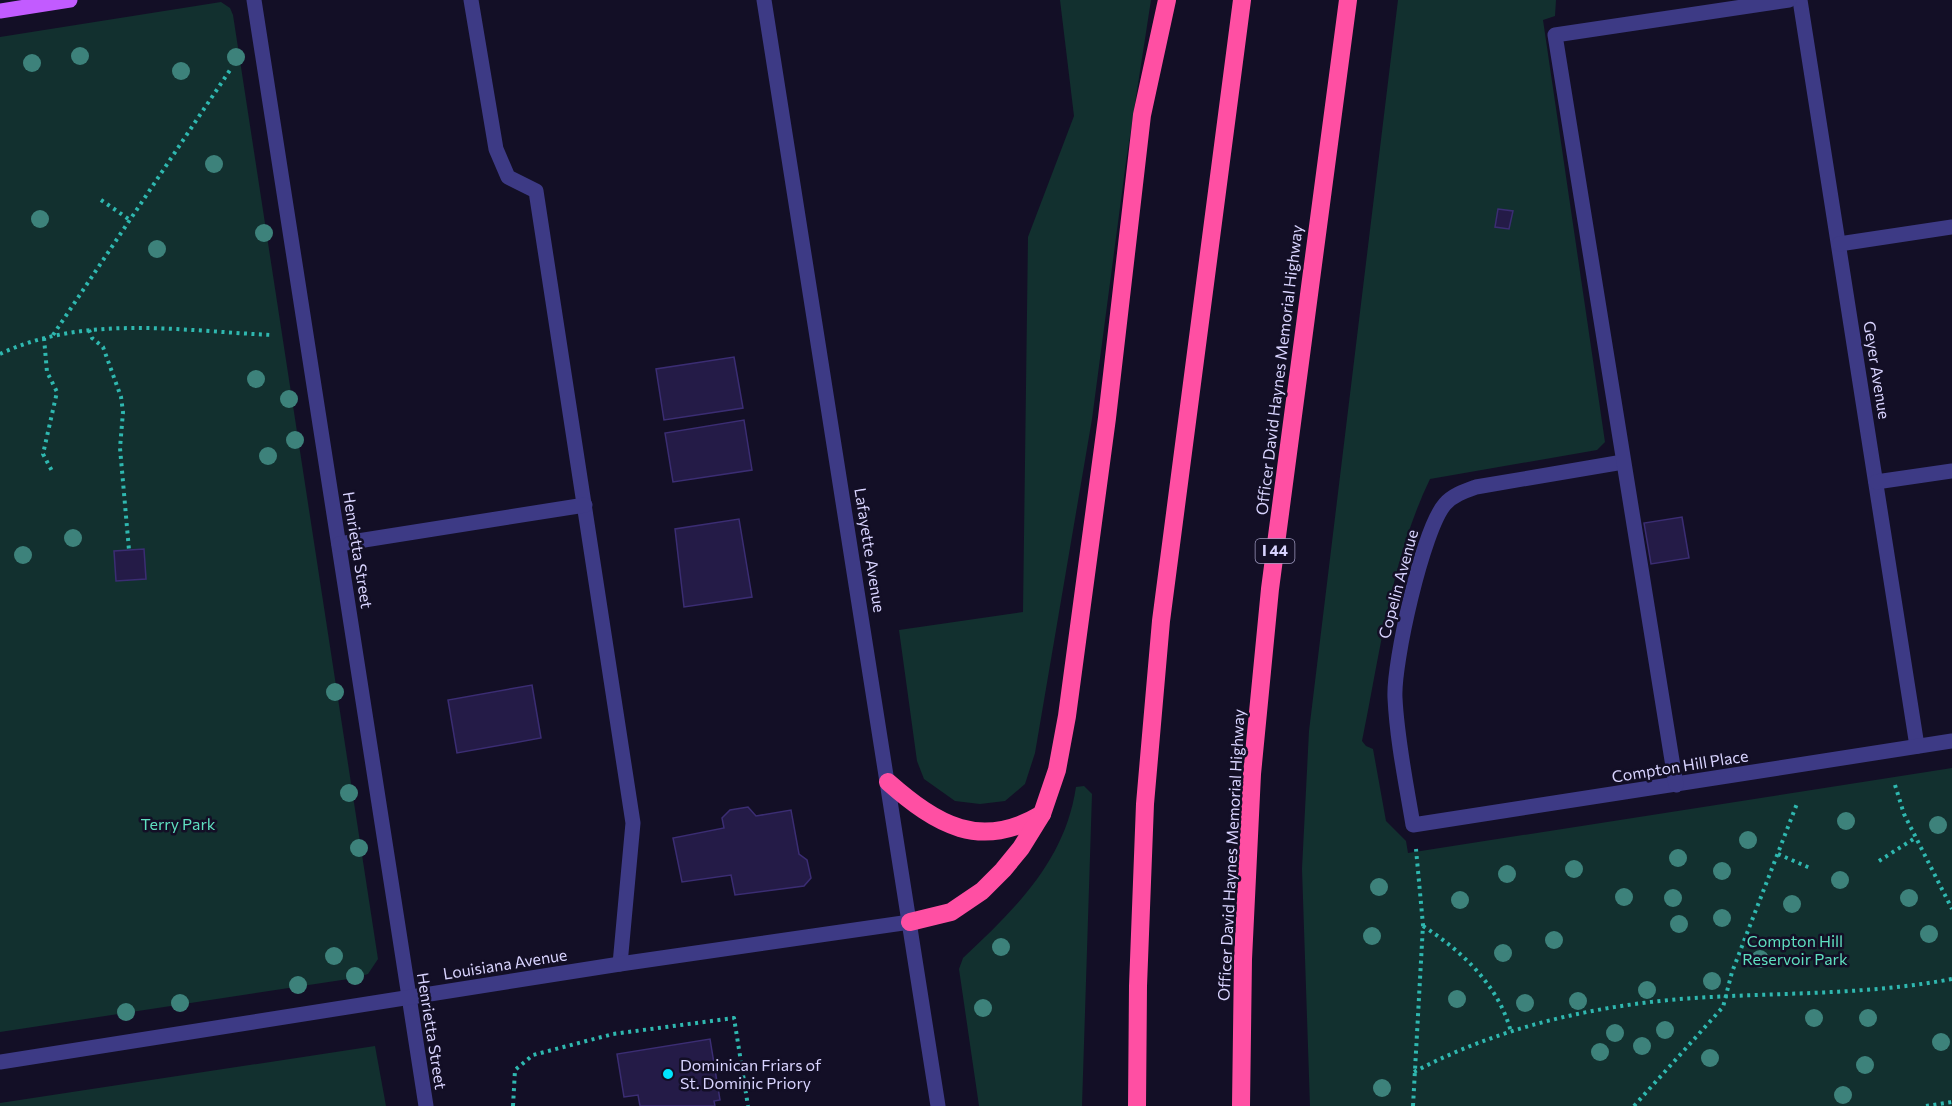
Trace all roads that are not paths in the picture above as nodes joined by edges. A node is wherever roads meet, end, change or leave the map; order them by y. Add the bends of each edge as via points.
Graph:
1 (70, 0) edge
2 (254, 0) edge
3 (471, 0) edge
4 (764, 0) edge
5 (1167, 0) edge
6 (1242, 0) edge
7 (1348, 0) edge
8 (1790, 0) edge
9 (1800, 0) edge
10 (0, 11) edge
11 (1952, 227) edge
12 (1839, 244) junction
13 (1623, 462) junction
14 (1952, 471) edge
15 (1876, 482) junction
16 (585, 505) junction
17 (339, 544) junction
18 (1952, 741) edge
19 (1917, 746) junction
20 (888, 782) junction
21 (1676, 785) junction
22 (1042, 814) junction
23 (1413, 825) joint
24 (910, 922) junction
25 (620, 964) junction
26 (409, 998) junction
27 (0, 1062) edge
28 (426, 1106) edge
29 (938, 1106) edge
30 (1137, 1106) edge
31 (1241, 1106) edge

1 - 10 main road
2 - 17 street, Henrietta Street
3 - 16 street via 496,149 508,177 536,191
4 - 20 street, Lafayette Avenue
5 - 22 highway via 1142,115 1109,407 1067,716 1057,770
6 - 30 highway via 1161,621 1145,804
7 - 31 highway, Officer David Haynes Memorial Highway / I 44 via 1269,601 1252,774
8 - 13 street via 1555,35
9 - 12 street, Geyer Avenue
11 - 12 street
12 - 15 street, Geyer Avenue
13 - 21 street
13 - 23 street, Copelin Avenue via 1476,487 1445,504 1432,525 1398,650 1395,696
14 - 15 street
15 - 19 street, Geyer Avenue
16 - 17 street
16 - 25 street via 633,823
17 - 26 street, Henrietta Street
18 - 19 street, Compton Hill Place
19 - 21 street, Compton Hill Place
20 - 22 highway via 928,815 966,831 990,832
20 - 24 street, Lafayette Avenue
21 - 23 street, Compton Hill Place
22 - 24 highway via 1021,848 982,891 951,912
24 - 25 street, Louisiana Avenue
24 - 29 street, Lafayette Avenue
25 - 26 street, Louisiana Avenue
26 - 27 street, Louisiana Avenue
26 - 28 street, Henrietta Street

